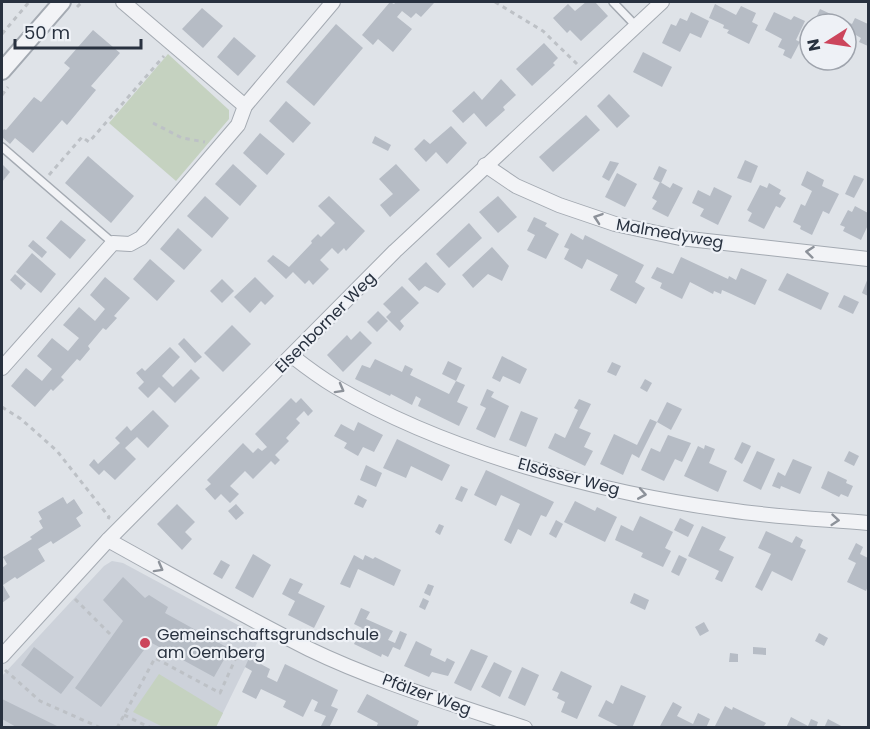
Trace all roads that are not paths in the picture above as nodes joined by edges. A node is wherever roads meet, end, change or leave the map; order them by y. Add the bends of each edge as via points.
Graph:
1 (62, 2) edge
2 (123, 2) edge
3 (333, 2) edge
4 (613, 2) edge
5 (662, 2) edge
6 (636, 26) junction
7 (2, 71) edge
8 (245, 106) junction
9 (2, 147) edge
10 (484, 165) junction
11 (113, 243) junction
12 (868, 258) edge
13 (292, 356) junction
14 (2, 368) edge
15 (868, 523) edge
16 (108, 540) junction
17 (2, 656) edge
18 (525, 728) edge

1 - 7 street
2 - 8 street
3 - 8 street
4 - 6 lane
5 - 6 street, Elsenborner Weg
6 - 10 street, Elsenborner Weg
8 - 11 street via 238,125 141,238 130,244
9 - 11 lane
12 -> 10 street, Malmedyweg via 680,238 615,224 516,186
10 - 13 street, Elsenborner Weg
11 - 14 street
13 -> 15 street, Elsässer Weg via 335,387 388,415 490,455 607,488 717,508
13 - 16 street, Elsenborner Weg
16 - 17 street, Elsenborner Weg
16 -> 18 street, Pfälzer Weg via 312,650 420,694

